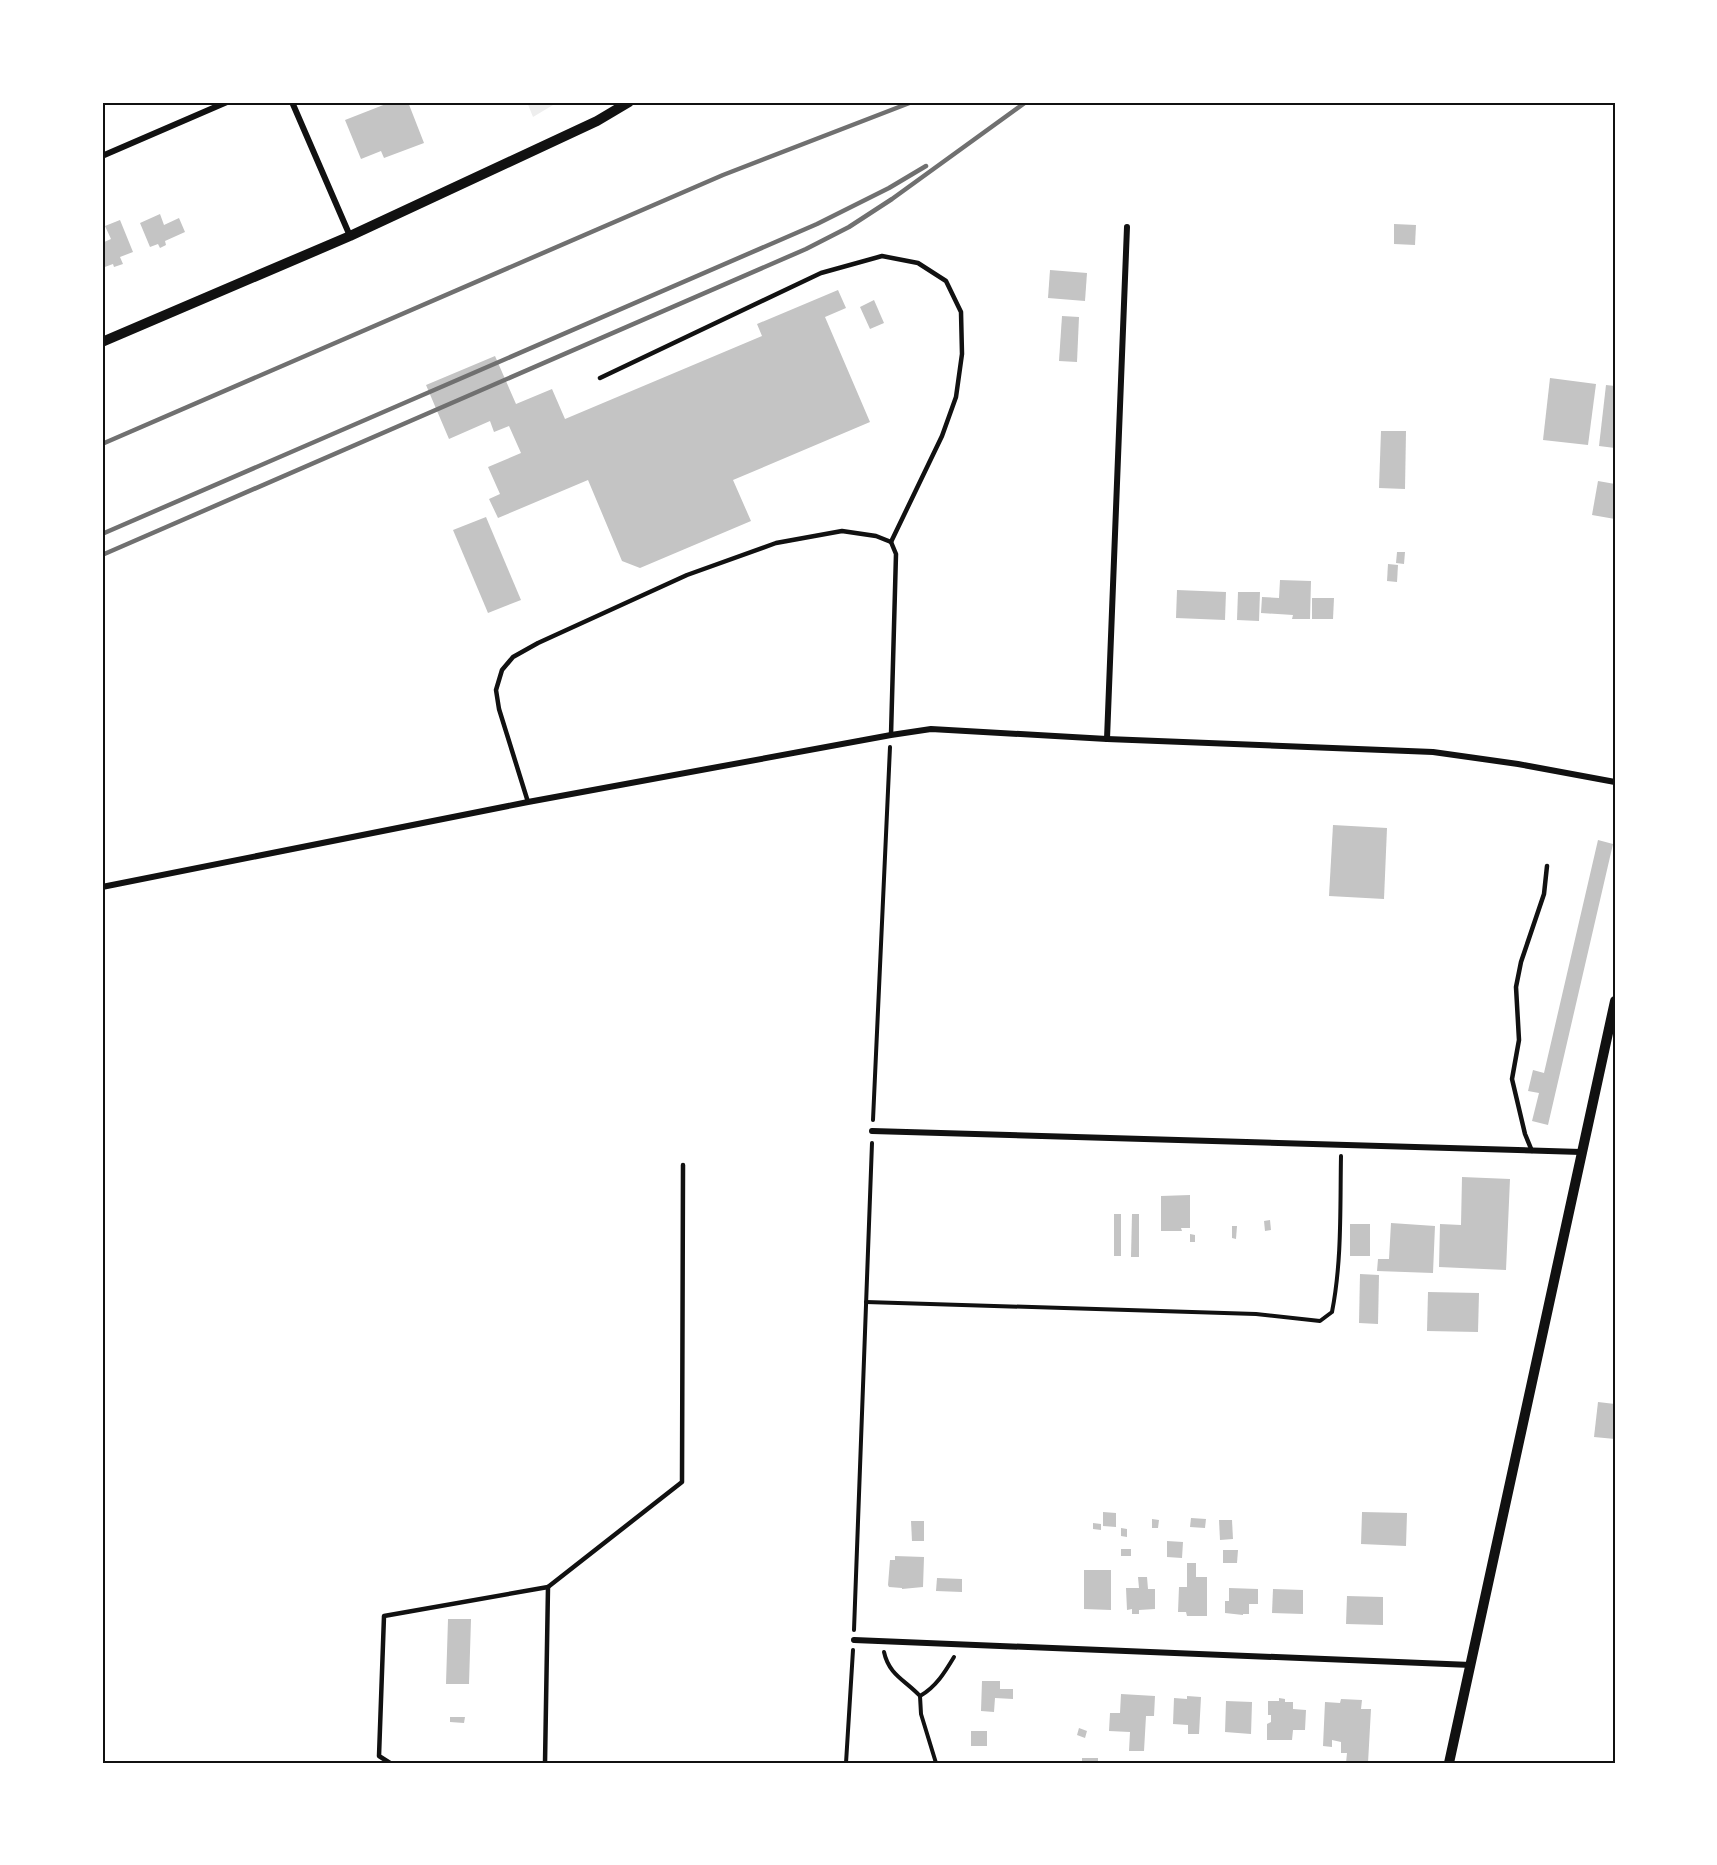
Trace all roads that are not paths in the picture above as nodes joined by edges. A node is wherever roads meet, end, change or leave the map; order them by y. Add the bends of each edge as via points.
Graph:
1 (227, 102) edge
2 (292, 102) edge
3 (629, 102) edge
4 (102, 156) edge
5 (1126, 227) dead end
6 (350, 236) junction
7 (102, 342) edge
8 (600, 378) dead end
9 (891, 542) junction
10 (891, 735) junction
11 (1107, 739) junction
12 (1615, 782) edge
13 (528, 802) junction
14 (1547, 866) dead end
15 (102, 887) edge
16 (1615, 1000) edge
17 (872, 1131) road end
18 (1532, 1151) junction
19 (1581, 1152) junction
20 (683, 1165) dead end
21 (548, 1587) junction
22 (854, 1640) road end
23 (1471, 1665) junction
24 (390, 1763) edge
25 (545, 1763) edge
26 (1449, 1763) edge

1 - 4 street
2 - 6 street
3 - 6 street via 597,121
5 - 11 street
6 - 7 street
8 - 9 lane via 821,273 882,256 918,263 946,281 961,312 962,354 956,397 942,436
9 - 10 lane via 896,554
9 - 13 lane via 842,531 776,543 687,575 513,657 502,670 496,690
10 - 11 street via 931,729
10 - 13 street
11 - 12 street via 1433,752
13 - 15 street
14 - 18 lane via 1544,894 1516,987 1519,1040 1512,1079
16 - 19 street
17 - 18 street
18 - 19 street
19 - 23 street
20 - 21 lane via 682,1482
21 - 24 lane via 384,1616 379,1756
21 - 25 lane
22 - 23 street
23 - 26 street

